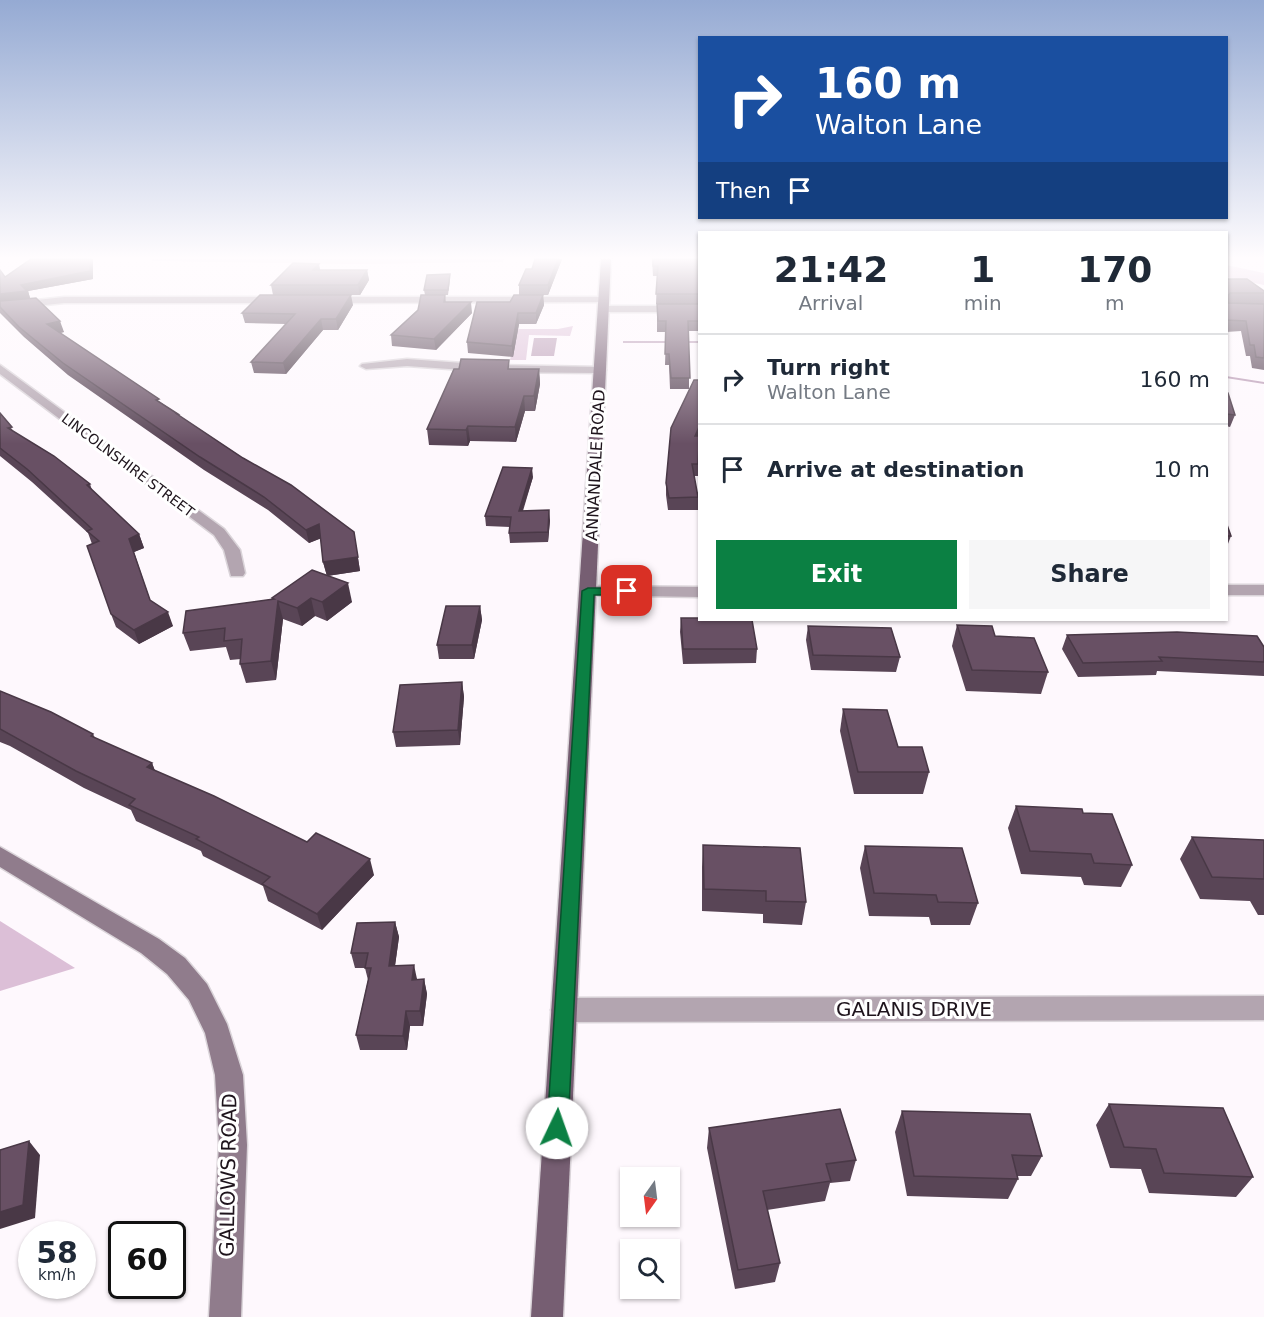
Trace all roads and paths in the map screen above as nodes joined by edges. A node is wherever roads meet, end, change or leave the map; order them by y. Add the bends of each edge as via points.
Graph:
1 (603, 320) edge
2 (366, 366) dead end
3 (0, 368) edge
4 (600, 370) junction
5 (19, 383) junction
6 (0, 388) edge
7 (237, 573) dead end
8 (1228, 590) edge
9 (1264, 590) edge
10 (588, 591) junction
11 (698, 592) edge
12 (0, 856) edge
13 (1264, 1008) edge
14 (564, 1010) junction
15 (225, 1317) edge
16 (547, 1317) edge

1 - 4 main road, ANNANDALE ROAD
2 - 4 street via 392,363
3 - 5 street, LINCOLNSHIRE STREET
4 - 10 main road, ANNANDALE ROAD
5 - 6 street
5 - 7 street, LINCOLNSHIRE STREET via 219,532 231,545
8 - 9 street
10 - 11 street
10 - 14 main road, ANNANDALE ROAD
12 - 15 main road, GALLOWS ROAD via 150,945 176,966 198,992 218,1032 229,1075 233,1145
13 - 14 street, GALANIS DRIVE
14 - 16 main road, ANNANDALE ROAD

